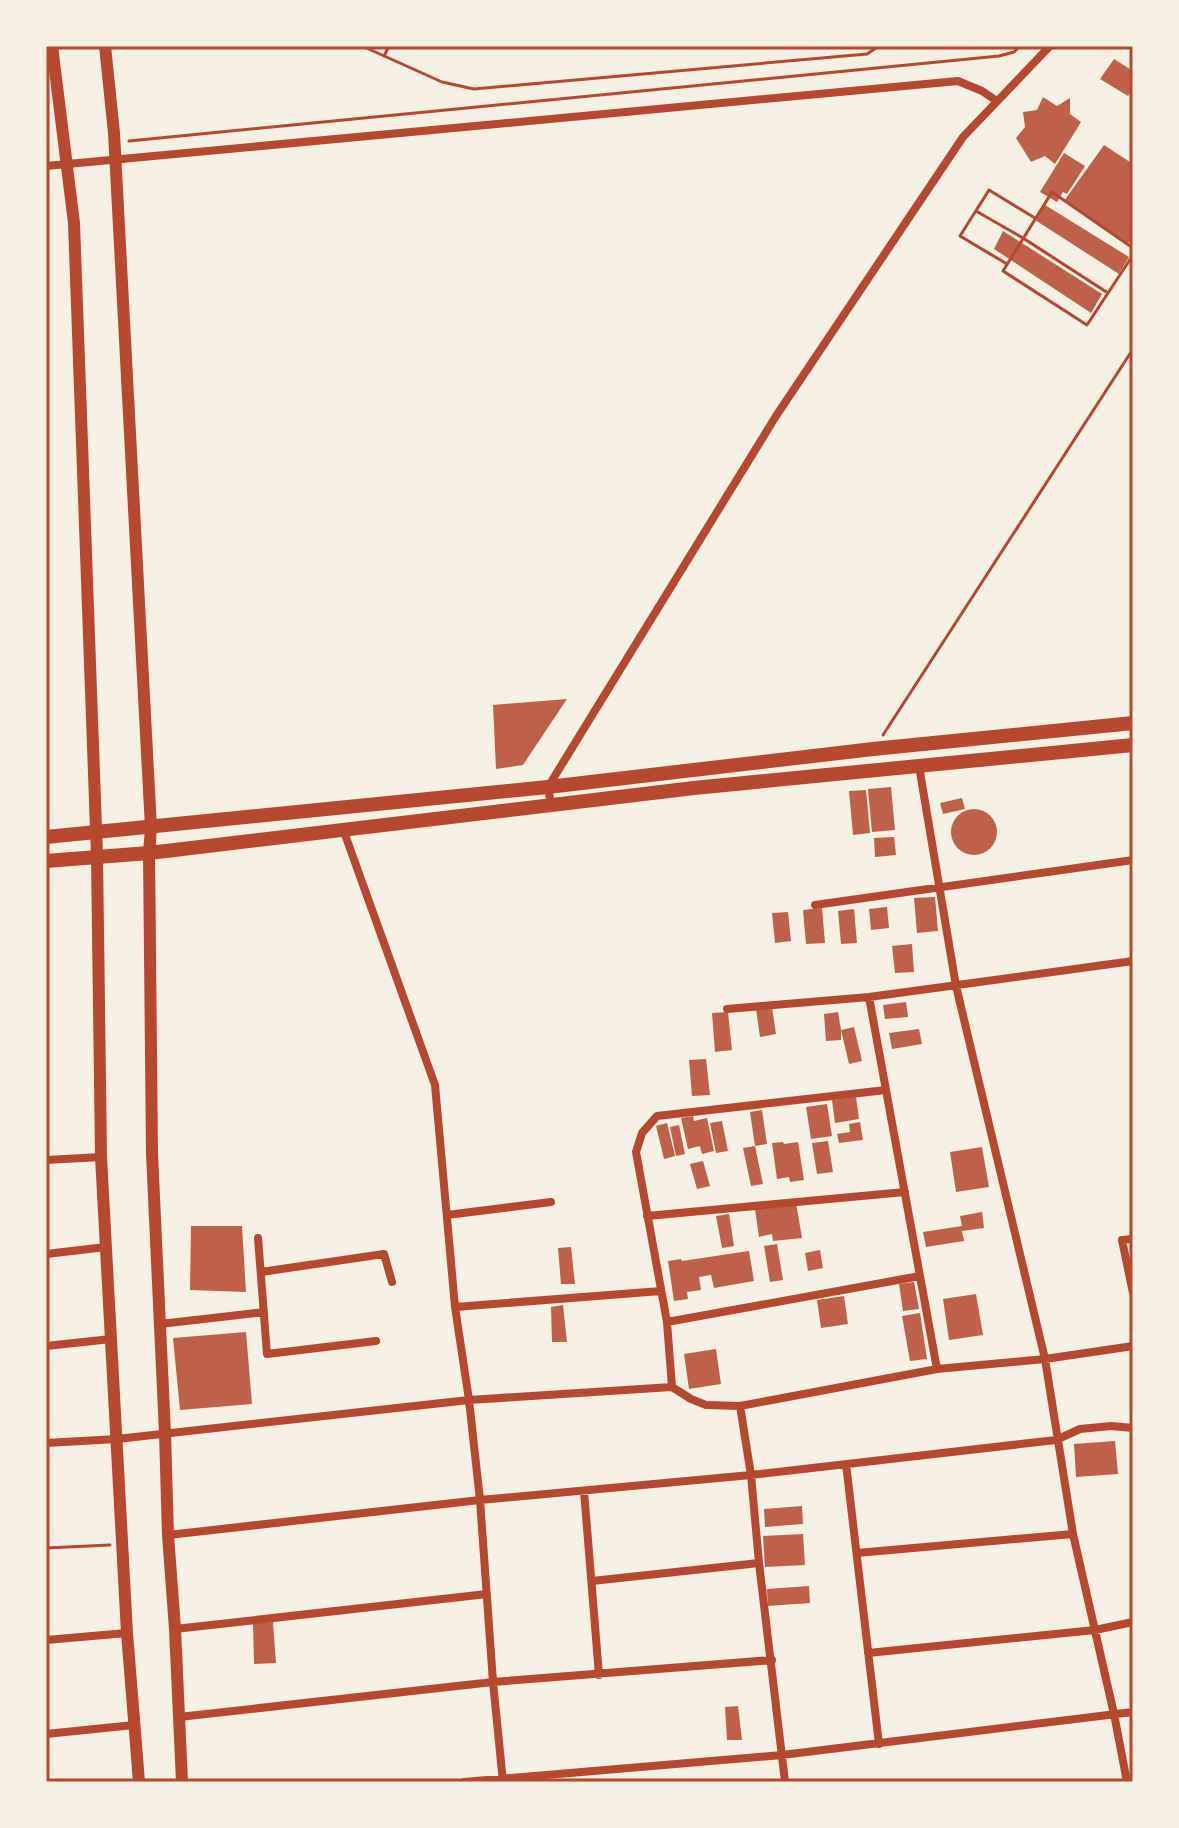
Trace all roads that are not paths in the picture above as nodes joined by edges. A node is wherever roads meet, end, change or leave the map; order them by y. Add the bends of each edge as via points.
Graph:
1 (52, 46) edge
2 (105, 46) edge
3 (1050, 46) edge
4 (997, 101) junction
5 (116, 159) junction
6 (66, 164) junction
7 (46, 166) edge
8 (1133, 723) edge
9 (1133, 745) edge
10 (919, 766) junction
11 (548, 787) junction
12 (551, 805) junction
13 (151, 828) junction
14 (343, 829) junction
15 (96, 832) junction
16 (46, 837) edge
17 (149, 853) junction
18 (97, 856) junction
19 (1133, 860) edge
20 (46, 861) edge
21 (941, 888) junction
22 (815, 905) dead end
23 (1133, 961) edge
24 (956, 986) junction
25 (869, 997) junction
26 (727, 1009) dead end
27 (886, 1090) junction
28 (101, 1157) junction
29 (46, 1160) edge
30 (905, 1192) junction
31 (551, 1202) dead end
32 (447, 1215) junction
33 (647, 1216) junction
34 (258, 1238) dead end
35 (1133, 1239) edge
36 (106, 1247) junction
37 (46, 1254) edge
38 (261, 1272) junction
39 (920, 1276) junction
40 (392, 1282) dead end
41 (661, 1291) junction
42 (1133, 1293) edge
43 (455, 1307) junction
44 (264, 1312) junction
45 (667, 1322) junction
46 (160, 1324) junction
47 (111, 1339) junction
48 (376, 1341) dead end
49 (46, 1346) edge
50 (1133, 1346) edge
51 (1045, 1359) junction
52 (937, 1369) junction
53 (672, 1387) junction
54 (469, 1400) junction
55 (740, 1406) junction
56 (1133, 1428) edge
57 (165, 1433) junction
58 (117, 1439) junction
59 (1056, 1440) junction
60 (46, 1443) edge
61 (846, 1464) junction
62 (751, 1475) junction
63 (584, 1491) junction
64 (480, 1500) junction
65 (1073, 1534) junction
66 (168, 1535) junction
67 (857, 1553) junction
68 (759, 1563) junction
69 (592, 1581) junction
70 (487, 1594) junction
71 (1133, 1622) edge
72 (175, 1629) junction
73 (1095, 1630) junction
74 (127, 1633) junction
75 (46, 1640) edge
76 (868, 1653) junction
77 (772, 1660) junction
78 (599, 1675) junction
79 (493, 1682) junction
80 (1133, 1712) edge
81 (1114, 1714) junction
82 (179, 1717) junction
83 (134, 1725) junction
84 (46, 1734) edge
85 (879, 1744) junction
86 (782, 1755) junction
87 (502, 1780) edge
88 (139, 1782) edge
89 (182, 1782) edge
90 (464, 1782) edge
91 (785, 1782) edge
92 (1127, 1782) edge

1 - 6 street
2 - 5 street
3 - 4 street
4 - 5 street via 958,81
4 - 11 street via 963,137 776,416
5 - 6 street
5 - 13 street
6 - 7 street
6 - 15 street via 74,223
8 - 11 main road
9 - 10 main road
10 - 12 main road
10 - 21 street
11 - 12 street
11 - 13 main road
12 - 14 main road
13 - 15 main road
13 - 17 street
14 - 17 main road
14 - 32 street via 435,1085
15 - 16 main road
15 - 18 street
17 - 18 main road
17 - 46 street via 152,1154
18 - 20 main road
18 - 28 street
19 - 21 street
21 - 22 street
21 - 24 street
23 - 24 street
24 - 25 street
24 - 51 street
25 - 26 street
25 - 27 street
27 - 30 street
27 - 33 street via 657,1116 642,1133 636,1152
28 - 29 street
28 - 36 street
30 - 33 street
30 - 39 street
31 - 32 street
32 - 43 street
33 - 41 street
34 - 38 street
35 - 42 street via 1122,1240
36 - 37 street
36 - 47 street
38 - 40 street via 384,1254
38 - 44 street
39 - 45 street
39 - 52 street
41 - 43 street
41 - 45 street
43 - 54 street
44 - 46 street
44 - 48 street via 267,1354
45 - 53 street
46 - 57 street
47 - 49 street
47 - 58 street
50 - 51 street
51 - 52 street
51 - 59 street
52 - 55 street
53 - 54 street
53 - 55 street via 706,1405
54 - 57 street
54 - 64 street
55 - 62 street
56 - 59 street via 1080,1429
57 - 58 street
57 - 66 street
58 - 60 street
58 - 74 street
59 - 61 street
59 - 65 street
61 - 62 street
61 - 67 street
62 - 63 street
62 - 68 street
63 - 64 street
63 - 69 street
64 - 66 street
64 - 70 street
65 - 67 street
65 - 73 street
66 - 72 street
67 - 76 street
68 - 69 street
68 - 77 street
69 - 78 street
70 - 72 street
70 - 79 street
71 - 73 street
72 - 82 street
73 - 76 street
73 - 81 street
74 - 75 street
74 - 83 street
76 - 85 street
77 - 78 street
77 - 86 street
78 - 79 street
79 - 82 street
79 - 87 street
80 - 81 street
81 - 85 street
81 - 92 street
82 - 89 street
83 - 84 street
83 - 88 street
85 - 86 street
86 - 87 street
86 - 91 street
87 - 90 street

